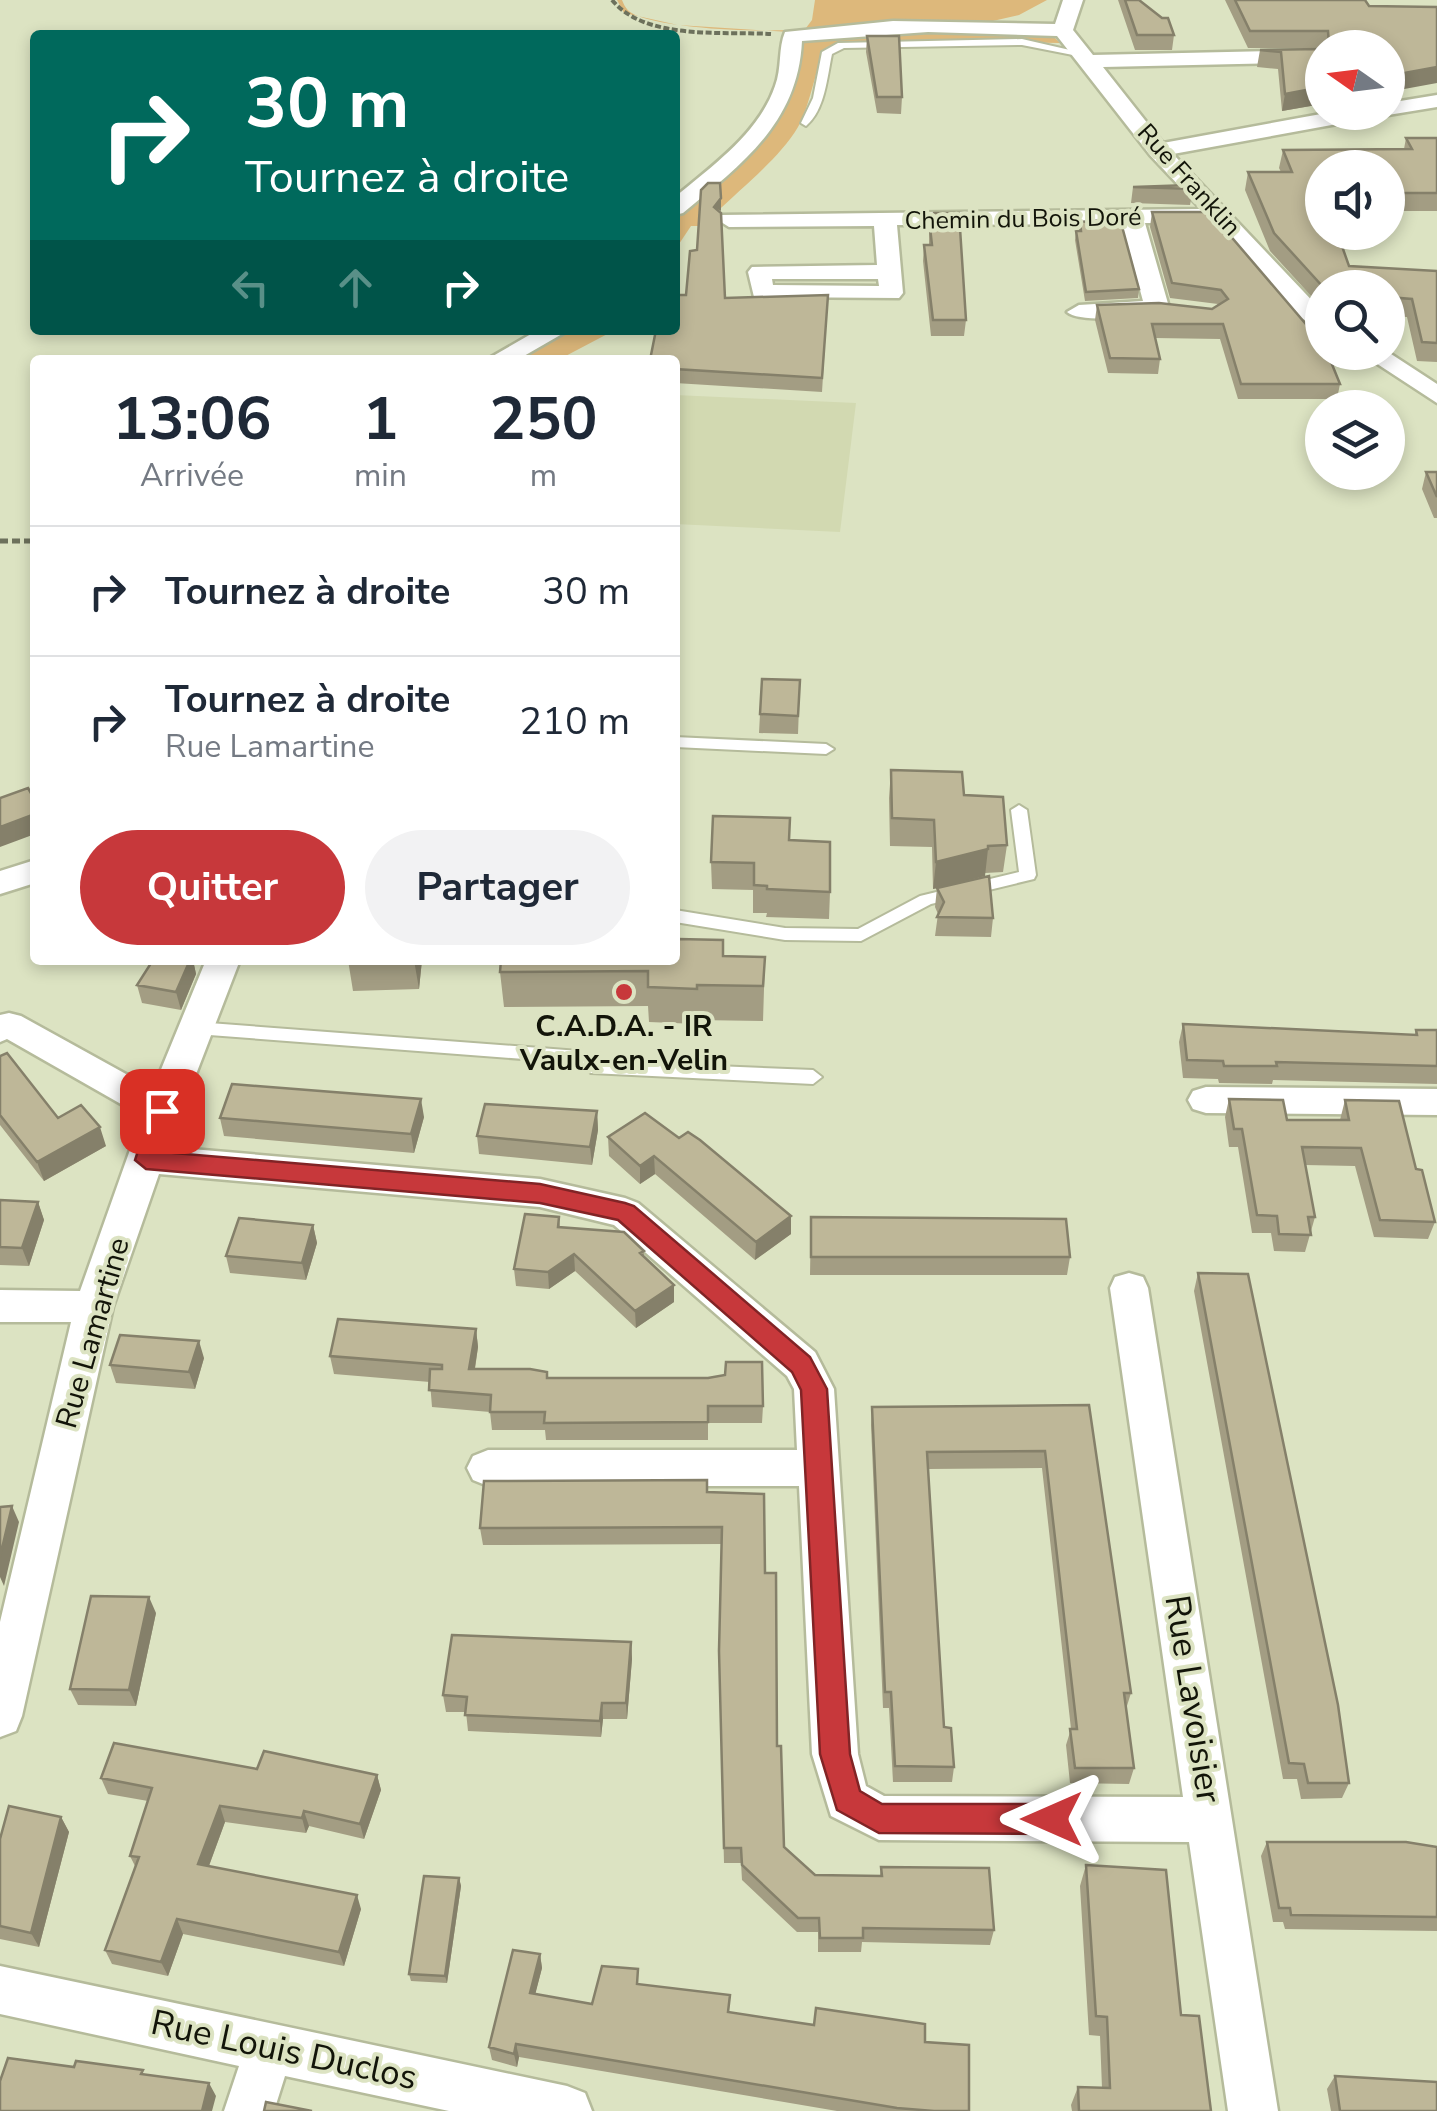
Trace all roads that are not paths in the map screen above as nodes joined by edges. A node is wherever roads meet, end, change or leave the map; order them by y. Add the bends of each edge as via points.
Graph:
1 (1074, 0) edge
2 (1049, 5) edge
3 (994, 25) junction
4 (1063, 30) junction
5 (1305, 56) edge
6 (1081, 57) junction
7 (1437, 100) edge
8 (1405, 106) edge
9 (806, 123) dead end
10 (1305, 124) edge
11 (1158, 150) junction
12 (680, 203) edge
13 (1222, 216) junction
14 (1132, 218) junction
15 (729, 220) dead end
16 (885, 221) junction
17 (889, 272) junction
18 (1305, 307) edge
19 (1079, 312) dead end
20 (547, 335) edge
21 (508, 355) edge
22 (1398, 370) edge
23 (1437, 395) edge
24 (680, 742) edge
25 (826, 749) dead end
26 (1018, 810) dead end
27 (30, 874) edge
28 (0, 884) edge
29 (680, 917) edge
30 (221, 965) edge
31 (196, 1028) junction
32 (0, 1029) edge
33 (813, 1077) dead end
34 (1206, 1100) dead end
35 (1437, 1102) edge
36 (162, 1111) junction
37 (146, 1160) junction
38 (1129, 1288) dead end
39 (0, 1306) edge
40 (94, 1307) junction
41 (488, 1468) dead end
42 (821, 1468) junction
43 (0, 1716) edge
44 (1212, 1820) junction
45 (0, 1990) edge
46 (270, 2046) junction
47 (250, 2111) edge
48 (568, 2111) edge
49 (1253, 2111) edge

1 - 4 street
2 - 3 street
3 - 4 street
3 - 12 street via 792,36 786,87 775,109
4 - 6 street, Rue Franklin
5 - 6 street
6 - 9 lane via 1022,42 842,45 827,52
6 - 11 street, Rue Franklin
7 - 8 street
10 - 11 street
11 - 13 street, Rue Franklin
13 - 14 street, Chemin du Bois Doré
13 - 18 street, Rue Franklin
14 - 16 street, Chemin du Bois Doré
14 - 19 street via 1166,308
15 - 16 street, Chemin du Bois Doré
16 - 17 street, Chemin du Bois Doré
17 - 17 street, Chemin du Bois Doré via 891,292 762,292 760,272
20 - 21 street
22 - 23 street
24 - 25 lane
26 - 29 lane via 1028,874 926,900 861,935 786,934
27 - 28 street
30 - 31 street, Rue Lamartine
31 - 33 lane via 579,1057 591,1068
31 - 36 street, Rue Lamartine
32 - 36 street via 9,1024
34 - 35 street
36 - 37 street, Rue Lamartine
37 - 40 street, Rue Lamartine
37 - 42 street via 540,1193 625,1212 801,1364 814,1389
38 - 44 street, Rue Lavoisier
39 - 40 street
40 - 43 street, Rue Lamartine
41 - 42 street
42 - 44 street via 835,1754 848,1800 879,1818
44 - 49 street, Rue Lavoisier
45 - 46 street, Rue Louis Duclos
46 - 47 street
46 - 48 street, Rue Louis Duclos

